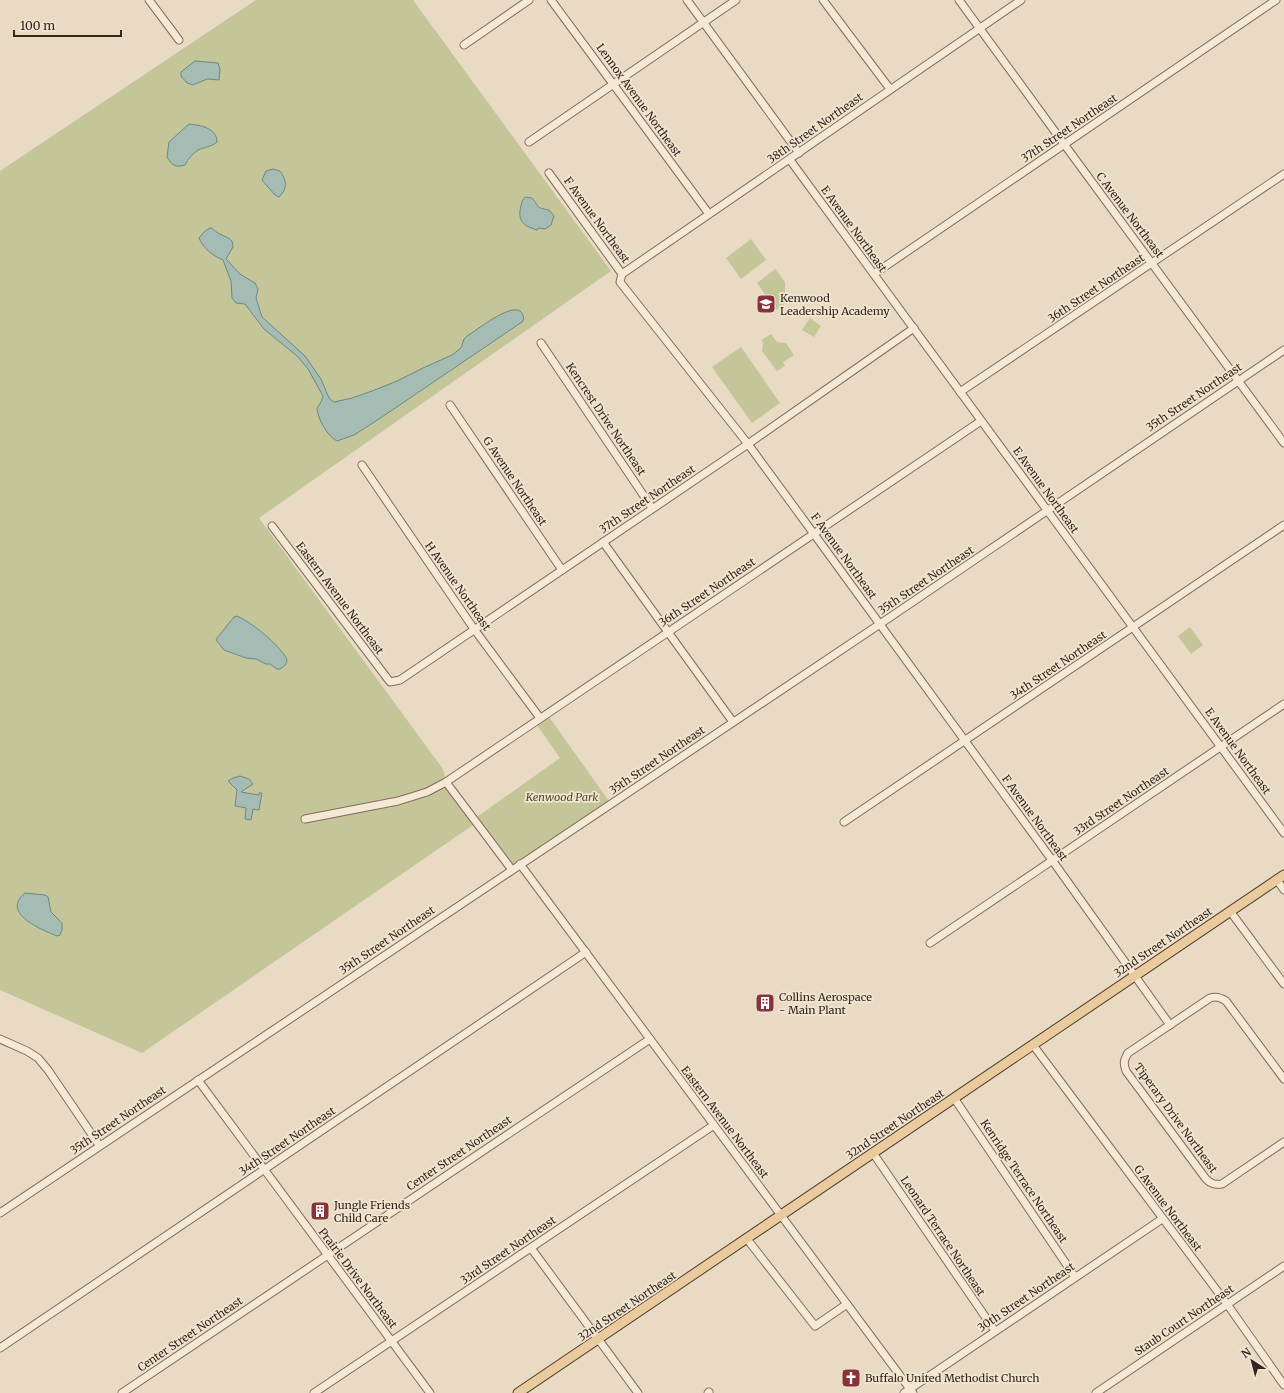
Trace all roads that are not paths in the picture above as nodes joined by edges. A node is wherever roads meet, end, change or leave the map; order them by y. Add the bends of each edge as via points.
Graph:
1 (529, 0) edge
2 (551, 0) edge
3 (687, 0) edge
4 (736, 0) edge
5 (823, 0) edge
6 (959, 0) edge
7 (1021, 0) edge
8 (1276, 0) edge
9 (151, 1) edge
10 (704, 22) junction
11 (979, 28) junction
12 (179, 40) dead end
13 (464, 45) dead end
14 (614, 84) junction
15 (890, 89) junction
16 (529, 142) dead end
17 (1064, 144) junction
18 (799, 152) junction
19 (790, 160) junction
20 (549, 173) dead end
21 (1284, 174) edge
22 (709, 214) junction
23 (1152, 264) junction
24 (622, 274) junction
25 (874, 274) junction
26 (914, 328) junction
27 (541, 343) dead end
28 (1284, 350) edge
29 (1238, 381) junction
30 (960, 392) junction
31 (450, 405) dead end
32 (981, 421) junction
33 (1284, 443) edge
34 (748, 444) junction
35 (362, 465) dead end
36 (652, 508) junction
37 (1047, 510) junction
38 (1284, 525) edge
39 (272, 526) dead end
40 (814, 534) junction
41 (602, 542) junction
42 (562, 570) junction
43 (880, 624) junction
44 (1133, 627) junction
45 (474, 629) junction
46 (668, 632) junction
47 (390, 682) joint
48 (1284, 704) edge
49 (540, 718) junction
50 (733, 722) junction
51 (965, 741) junction
52 (1221, 746) junction
53 (446, 782) junction
54 (305, 818) dead end
55 (844, 822) dead end
56 (1284, 833) edge
57 (1052, 860) junction
58 (520, 864) junction
59 (512, 870) junction
60 (1280, 877) edge
61 (1284, 890) edge
62 (1230, 911) junction
63 (930, 943) dead end
64 (586, 952) junction
65 (1135, 976) junction
66 (1284, 984) edge
67 (1170, 1025) junction
68 (650, 1039) junction
69 (0, 1040) edge
70 (1033, 1045) junction
71 (1284, 1079) edge
72 (198, 1080) junction
73 (954, 1098) junction
74 (714, 1125) junction
75 (1284, 1142) edge
76 (99, 1146) junction
77 (873, 1153) junction
78 (265, 1170) junction
79 (0, 1213) edge
80 (781, 1216) junction
81 (1162, 1219) junction
82 (747, 1239) junction
83 (531, 1248) junction
84 (326, 1255) junction
85 (1284, 1266) edge
86 (1075, 1277) junction
87 (847, 1304) junction
88 (1227, 1304) junction
89 (995, 1332) junction
90 (391, 1340) junction
91 (599, 1340) junction
92 (0, 1348) edge
93 (1284, 1385) edge
94 (909, 1392) edge
95 (122, 1393) edge
96 (314, 1393) edge
97 (430, 1393) edge
98 (518, 1393) edge
99 (638, 1393) edge
100 (1096, 1393) edge

1 - 13 street
2 - 14 street, Lennox Avenue Northeast
3 - 10 street
4 - 10 street
5 - 15 street
6 - 11 street, C Avenue Northeast
7 - 11 street, 38th Street Northeast
8 - 17 street, 37th Street Northeast
9 - 12 street
10 - 14 street
10 - 18 street
11 - 15 street, 38th Street Northeast
11 - 17 street, C Avenue Northeast
14 - 16 street
14 - 22 street, Lennox Avenue Northeast
15 - 18 street, 38th Street Northeast
17 - 23 street, C Avenue Northeast
17 - 25 street, 37th Street Northeast
18 - 19 street, 38th Street Northeast
19 - 22 street, 38th Street Northeast
19 - 25 street, E Avenue Northeast
20 - 24 street, F Avenue Northeast
21 - 23 street, 36th Street Northeast
22 - 24 street, 38th Street Northeast
23 - 29 street, C Avenue Northeast
23 - 30 street, 36th Street Northeast
24 - 34 street, F Avenue Northeast via 620,282
25 - 26 street, E Avenue Northeast
26 - 30 street, E Avenue Northeast
26 - 34 street, 37th Street Northeast
27 - 36 street, Kencrest Drive Northeast
28 - 29 street, 35th Street Northeast
29 - 33 street, C Avenue Northeast
29 - 37 street, 35th Street Northeast
30 - 32 street, E Avenue Northeast
31 - 42 street, G Avenue Northeast
32 - 37 street, E Avenue Northeast
32 - 40 street, 36th Street Northeast
34 - 36 street, 37th Street Northeast
34 - 40 street, F Avenue Northeast
35 - 45 street, H Avenue Northeast
36 - 41 street, 37th Street Northeast
37 - 43 street, 35th Street Northeast
37 - 44 street, E Avenue Northeast
38 - 44 street, 34th Street Northeast
39 - 47 street, Eastern Avenue Northeast
40 - 43 street, F Avenue Northeast
40 - 46 street, 36th Street Northeast
41 - 42 street, 37th Street Northeast
41 - 46 street
42 - 45 street, 37th Street Northeast
43 - 50 street, 35th Street Northeast
43 - 51 street, F Avenue Northeast
44 - 51 street, 34th Street Northeast
44 - 52 street, E Avenue Northeast
45 - 47 street, 37th Street Northeast via 400,680
45 - 49 street, H Avenue Northeast
46 - 49 street, 36th Street Northeast
46 - 50 street
48 - 52 street, 33rd Street Northeast
49 - 53 street, 36th Street Northeast
50 - 58 street, 35th Street Northeast
51 - 55 street, 34th Street Northeast
51 - 57 street, F Avenue Northeast
52 - 56 street, E Avenue Northeast
52 - 57 street, 33rd Street Northeast
53 - 54 street, 36th Street Northeast via 428,792 398,801
53 - 59 street
57 - 63 street, 33rd Street Northeast
57 - 65 street, F Avenue Northeast
58 - 59 street, 35th Street Northeast
58 - 64 street, Eastern Avenue Northeast
59 - 72 street, 35th Street Northeast
60 - 61 street
60 - 62 main road, 32nd Street Northeast
62 - 65 main road, 32nd Street Northeast
62 - 66 street
64 - 68 street, Eastern Avenue Northeast
64 - 78 street, 34th Street Northeast
65 - 67 street, F Avenue Northeast
65 - 70 main road, 32nd Street Northeast
67 - 71 street via 1210,998 1222,998
67 - 75 street, Tiperary Drive Northeast via 1128,1053 1124,1065 1206,1179 1216,1185 1222,1184
68 - 74 street, Eastern Avenue Northeast
68 - 84 street, Center Street Northeast
69 - 76 street via 38,1058
70 - 73 main road, 32nd Street Northeast
70 - 81 street, G Avenue Northeast
72 - 76 street, 35th Street Northeast
72 - 78 street, Prairie Drive Northeast
73 - 77 main road, 32nd Street Northeast
73 - 86 street, Kenridge Terrace Northeast
74 - 80 street, Eastern Avenue Northeast
74 - 83 street, 33rd Street Northeast
76 - 79 street, 35th Street Northeast
77 - 80 main road, 32nd Street Northeast
77 - 89 street, Leonard Terrace Northeast
78 - 84 street, Prairie Drive Northeast
78 - 92 street, 34th Street Northeast
80 - 82 main road, 32nd Street Northeast
80 - 87 street, Eastern Avenue Northeast
81 - 86 street, 30th Street Northeast
81 - 88 street, G Avenue Northeast
82 - 87 street via 815,1326
82 - 91 main road, 32nd Street Northeast
83 - 90 street, 33rd Street Northeast
83 - 91 street
84 - 90 street, Prairie Drive Northeast
84 - 95 street, Center Street Northeast
85 - 88 street, Staub Court Northeast
86 - 89 street, 30th Street Northeast
87 - 94 street, Eastern Avenue Northeast
88 - 93 street, G Avenue Northeast
88 - 100 street, Staub Court Northeast
89 - 94 street, 30th Street Northeast
90 - 96 street, 33rd Street Northeast
90 - 97 street, Prairie Drive Northeast
91 - 98 main road, 32nd Street Northeast
91 - 99 street

